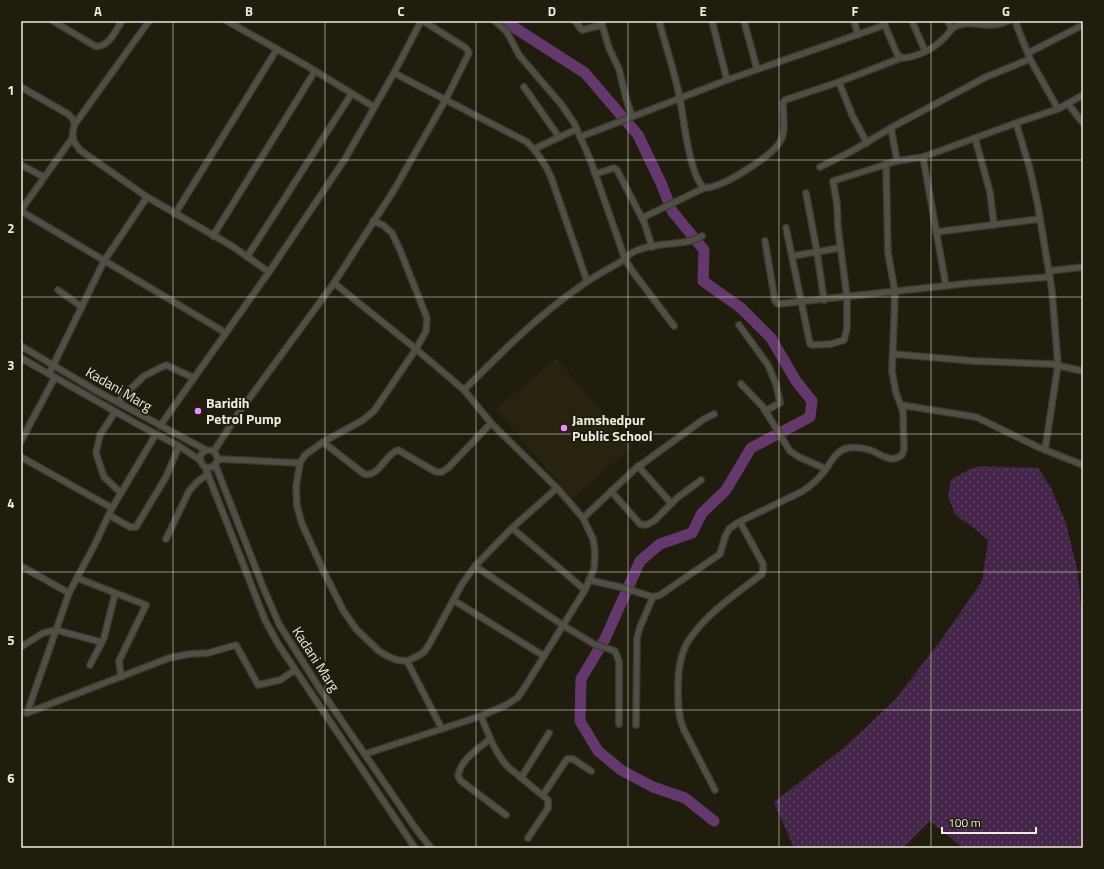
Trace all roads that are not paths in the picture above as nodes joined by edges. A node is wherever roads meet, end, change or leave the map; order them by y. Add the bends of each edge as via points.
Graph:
1 (53, 21) edge
2 (122, 21) edge
3 (148, 21) edge
4 (227, 21) edge
5 (422, 21) edge
6 (495, 21) edge
7 (575, 21) edge
8 (659, 21) edge
9 (712, 21) edge
10 (744, 21) edge
11 (854, 21) edge
12 (912, 21) edge
13 (948, 21) edge
14 (1008, 21) edge
15 (1015, 21) edge
16 (236, 23) edge
17 (602, 23) edge
18 (884, 23) edge
19 (1083, 25) edge
20 (951, 28) junction
21 (858, 34) junction
22 (277, 49) junction
23 (925, 51) junction
24 (1028, 53) junction
25 (901, 58) junction
26 (1030, 59) junction
27 (757, 69) junction
28 (315, 71) junction
29 (394, 73) junction
30 (727, 80) junction
31 (839, 82) junction
32 (524, 86) dead end
33 (21, 87) edge
34 (352, 93) junction
35 (1083, 95) edge
36 (680, 98) junction
37 (446, 100) junction
38 (1068, 104) junction
39 (374, 107) junction
40 (1058, 109) junction
41 (630, 117) junction
42 (1016, 123) junction
43 (1083, 123) edge
44 (75, 124) junction
45 (891, 128) junction
46 (576, 129) junction
47 (72, 137) junction
48 (559, 137) junction
49 (580, 137) junction
50 (975, 138) junction
51 (867, 143) junction
52 (534, 149) junction
53 (923, 157) junction
54 (897, 161) junction
55 (886, 164) junction
56 (21, 165) edge
57 (820, 167) dead end
58 (595, 174) junction
59 (44, 177) junction
60 (704, 188) junction
61 (806, 193) dead end
62 (147, 197) junction
63 (21, 211) edge
64 (175, 214) junction
65 (642, 218) junction
66 (1040, 219) junction
67 (373, 221) junction
68 (994, 225) junction
69 (786, 228) dead end
70 (936, 232) junction
71 (213, 236) junction
72 (702, 236) dead end
73 (765, 241) dead end
74 (652, 247) junction
75 (840, 248) junction
76 (817, 252) junction
77 (792, 256) junction
78 (247, 257) junction
79 (624, 259) junction
80 (104, 261) junction
81 (1083, 267) edge
82 (269, 272) junction
83 (1049, 274) junction
84 (587, 281) junction
85 (334, 282) junction
86 (946, 286) junction
87 (58, 290) dead end
88 (895, 292) junction
89 (847, 297) junction
90 (824, 300) junction
91 (802, 302) junction
92 (82, 307) junction
93 (739, 325) dead end
94 (674, 326) dead end
95 (226, 333) junction
96 (21, 346) edge
97 (416, 349) junction
98 (892, 354) junction
99 (21, 358) edge
100 (54, 365) junction
101 (1058, 365) junction
102 (1083, 371) edge
103 (52, 376) junction
104 (194, 378) junction
105 (741, 384) dead end
106 (464, 390) junction
107 (117, 402) junction
108 (901, 405) junction
109 (765, 411) junction
110 (115, 412) junction
111 (714, 414) dead end
112 (491, 423) junction
113 (160, 426) junction
114 (156, 434) junction
115 (21, 441) edge
116 (323, 442) junction
117 (179, 446) junction
118 (206, 450) junction
119 (1045, 450) junction
120 (214, 452) junction
121 (21, 457) edge
122 (200, 460) junction
123 (216, 462) junction
124 (300, 463) junction
125 (1083, 465) edge
126 (638, 466) junction
127 (205, 467) junction
128 (826, 469) junction
129 (208, 474) junction
130 (701, 480) dead end
131 (557, 488) junction
132 (612, 491) junction
133 (121, 493) junction
134 (671, 503) junction
135 (112, 508) junction
136 (109, 515) junction
137 (583, 518) junction
138 (740, 522) junction
139 (512, 528) junction
140 (166, 539) dead end
141 (21, 566) edge
142 (475, 566) junction
143 (77, 578) junction
144 (589, 580) junction
145 (585, 590) junction
146 (69, 593) junction
147 (115, 594) junction
148 (653, 597) junction
149 (453, 600) junction
150 (564, 626) junction
151 (56, 630) junction
152 (102, 642) junction
153 (21, 647) edge
154 (544, 656) junction
155 (407, 661) junction
156 (90, 664) dead end
157 (295, 670) junction
158 (121, 677) junction
159 (481, 716) junction
160 (619, 724) dead end
161 (636, 725) dead end
162 (442, 728) junction
163 (549, 733) dead end
164 (490, 739) junction
165 (365, 754) junction
166 (591, 771) dead end
167 (521, 778) junction
168 (715, 790) dead end
169 (543, 795) junction
170 (506, 815) dead end
171 (528, 838) dead end
172 (415, 848) edge
173 (431, 848) edge

1 - 2 street via 100,47 108,42
3 - 44 street
4 - 16 street
5 - 29 street
5 - 37 street via 469,53
6 - 46 street via 507,32 519,55 561,104
7 - 17 street via 582,30
8 - 36 street
9 - 30 street
10 - 27 street
11 - 21 street
12 - 23 street
13 - 20 street
14 - 20 street via 990,25 964,23
15 - 24 street
16 - 22 street
17 - 41 street via 609,48 619,69
18 - 21 street
18 - 25 street
19 - 24 street
20 - 23 street via 945,38
21 - 27 street
22 - 28 street
22 - 64 street
23 - 25 street
24 - 26 street
25 - 31 street
26 - 40 street
26 - 45 street via 986,78
27 - 30 street
28 - 34 street
28 - 71 street
29 - 37 street
29 - 39 street
30 - 36 street
31 - 51 street
31 - 60 street via 785,100 782,134 776,146 747,170 726,181
32 - 48 street
33 - 44 street via 68,114 74,119
34 - 39 street
34 - 78 street
35 - 38 street
36 - 41 street
36 - 60 street via 690,152 698,180
37 - 52 street via 527,142
37 - 67 street
38 - 40 street
38 - 43 street
39 - 82 street via 345,158
40 - 42 street
41 - 49 street
42 - 50 street
42 - 66 street via 1030,169
44 - 47 street
45 - 51 street
45 - 54 street
46 - 48 street
46 - 49 street
47 - 59 street
47 - 62 street via 80,150
48 - 52 street
49 - 58 street
50 - 53 street
50 - 68 street via 990,192
51 - 57 street
52 - 84 street via 551,177
53 - 54 street
53 - 70 street
54 - 55 street
55 - 75 street via 833,181
55 - 88 street via 888,253
56 - 59 street
58 - 65 street via 611,168 616,169
58 - 79 street
59 - 63 street
60 - 65 street
61 - 76 street
62 - 64 street
62 - 80 street
63 - 80 street
64 - 71 street
65 - 74 street
66 - 68 street
66 - 83 street
67 - 85 street
67 - 97 street via 392,233 427,318 426,331
68 - 70 street
69 - 77 street
70 - 86 street
71 - 78 street
72 - 74 street via 691,241
73 - 91 street via 776,303
74 - 79 street via 633,252
75 - 76 street
75 - 89 street
76 - 77 street
76 - 90 street
77 - 91 street
78 - 82 street
79 - 84 street
79 - 94 street
80 - 92 street
80 - 95 street
81 - 83 street
82 - 95 street
83 - 86 street
83 - 101 street
84 - 106 street via 496,357
85 - 97 street
85 - 120 street via 240,411
86 - 88 street
87 - 92 street
88 - 89 street
88 - 98 street
89 - 90 street
89 - 91 street via 847,328 844,340 832,344 810,344
90 - 91 street
92 - 100 street
93 - 109 street via 768,364 778,393 779,404
95 - 104 street
96 - 100 street, Kadani Marg
97 - 106 street
97 - 116 street via 374,411
98 - 101 street
98 - 108 street via 892,371
99 - 103 street, Kadani Marg
100 - 103 street
100 - 107 street, Kadani Marg
101 - 102 street
101 - 119 street
103 - 110 street, Kadani Marg
103 - 115 street
104 - 107 street via 166,365 144,376
104 - 113 street
105 - 109 street
106 - 112 street
107 - 113 street, Kadani Marg
108 - 119 street via 976,416
108 - 128 street via 904,449 902,455 887,459 869,450 848,448 837,453
109 - 128 street via 790,451
110 - 114 street, Kadani Marg
110 - 133 street via 100,435 96,453 104,477
111 - 126 street
112 - 116 street via 442,472 436,472 398,450 368,476
112 - 131 street
113 - 118 street, Kadani Marg
114 - 117 street, Kadani Marg
114 - 133 street
116 - 124 street via 305,455
117 - 122 street, Kadani Marg
117 - 136 street via 166,477 136,527 130,527
118 - 120 street
118 - 122 street via 201,454
119 - 125 street
120 - 123 street
121 - 135 street
122 - 127 street
123 - 124 street
123 - 127 street via 211,467
123 - 165 street, Kadani Marg via 279,624
124 - 155 street via 296,487 297,506 302,524 343,610 356,629 379,651 392,658
126 - 132 street
126 - 134 street
127 - 129 street, Kadani Marg
128 - 138 street via 804,491
129 - 140 street via 189,491
129 - 157 street, Kadani Marg via 265,620
130 - 134 street
131 - 137 street
131 - 139 street
132 - 134 street via 643,525 654,521
132 - 137 street
133 - 135 street
135 - 136 street
136 - 143 street
137 - 144 street via 593,539 595,551 594,569
138 - 148 street via 729,529 720,554 660,595
138 - 168 street via 763,564 762,574 720,606 687,643 678,679 681,722
139 - 142 street
139 - 145 street
141 - 146 street
142 - 149 street
142 - 150 street
143 - 146 street
143 - 147 street
144 - 145 street
144 - 148 street
145 - 150 street
146 - 151 street
147 - 152 street
147 - 158 street via 146,605 119,661
148 - 161 street via 638,638
149 - 154 street
149 - 155 street via 424,652
150 - 154 street
150 - 160 street via 594,644 615,651 619,661
151 - 152 street
151 - 153 street via 43,633
151 - 158 street via 27,713
152 - 156 street
154 - 159 street via 517,698
155 - 162 street
157 - 158 street via 280,680 258,685 236,645 208,653 169,658
157 - 172 street, Kadani Marg
159 - 162 street
159 - 164 street
162 - 165 street
163 - 167 street
164 - 167 street via 501,759
164 - 170 street via 464,763 458,776
165 - 173 street, Kadani Marg
166 - 169 street via 573,759 567,759
167 - 169 street
169 - 171 street via 548,800 548,808

